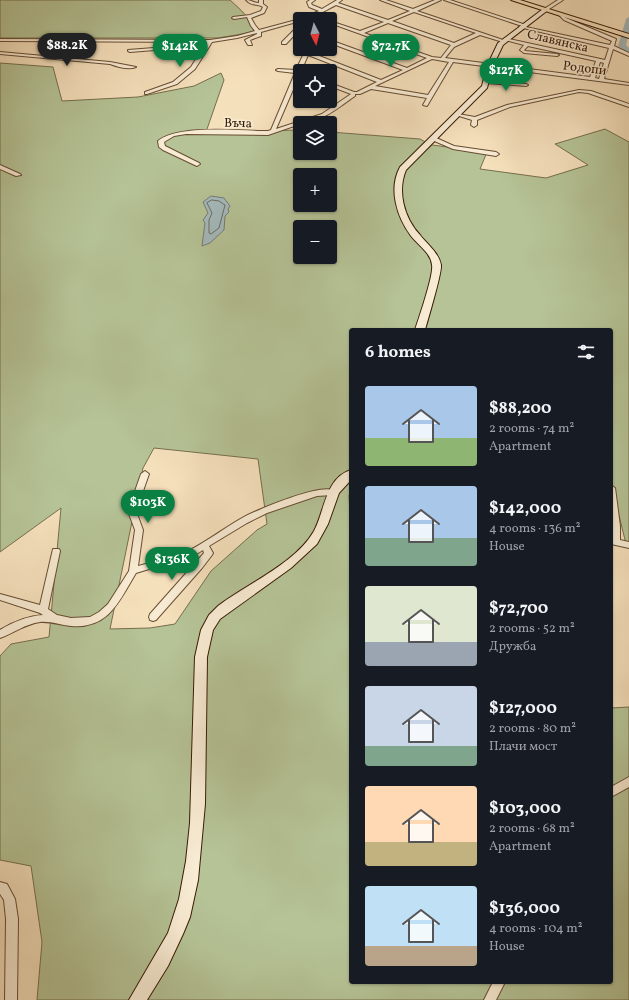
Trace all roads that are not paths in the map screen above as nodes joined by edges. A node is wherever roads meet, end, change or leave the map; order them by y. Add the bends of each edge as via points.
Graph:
1 (248, 0) edge
2 (313, 0) edge
3 (341, 0) edge
4 (382, 0) edge
5 (440, 0) edge
6 (446, 0) edge
7 (514, 0) edge
8 (561, 0) edge
9 (261, 2) edge
10 (335, 3) junction
11 (322, 10) junction
12 (545, 10) junction
13 (414, 11) junction
14 (319, 12) edge
15 (561, 15) junction
16 (249, 17) junction
17 (234, 18) dead end
18 (293, 21) edge
19 (388, 22) junction
20 (337, 25) edge
21 (523, 26) junction
22 (259, 32) junction
23 (360, 33) junction
24 (480, 33) junction
25 (293, 34) edge
26 (629, 36) edge
27 (0, 40) edge
28 (504, 40) junction
29 (209, 43) junction
30 (284, 43) dead end
31 (250, 44) dead end
32 (337, 44) edge
33 (527, 44) junction
34 (455, 45) junction
35 (612, 47) junction
36 (130, 51) dead end
37 (0, 52) edge
38 (629, 55) edge
39 (319, 56) edge
40 (577, 56) junction
41 (431, 58) junction
42 (442, 60) junction
43 (452, 61) junction
44 (598, 61) junction
45 (607, 62) junction
46 (490, 66) junction
47 (134, 67) dead end
48 (278, 70) dead end
49 (408, 70) junction
50 (293, 71) edge
51 (592, 79) junction
52 (601, 80) junction
53 (382, 82) junction
54 (487, 82) junction
55 (629, 84) edge
56 (526, 85) dead end
57 (293, 87) edge
58 (337, 87) edge
59 (370, 87) junction
60 (147, 93) dead end
61 (354, 94) junction
62 (429, 97) junction
63 (425, 105) dead end
64 (629, 106) edge
65 (458, 115) junction
66 (475, 118) junction
67 (474, 125) dead end
68 (273, 130) junction
69 (434, 139) junction
70 (496, 154) dead end
71 (197, 164) dead end
72 (0, 167) edge
73 (18, 175) dead end
74 (421, 328) edge
75 (145, 474) dead end
76 (349, 476) edge
77 (332, 492) junction
78 (613, 503) edge
79 (613, 541) edge
80 (204, 545) junction
81 (629, 545) edge
82 (56, 551) dead end
83 (133, 571) junction
84 (0, 597) edge
85 (43, 610) junction
86 (54, 618) junction
87 (153, 618) dead end
88 (0, 634) edge
89 (629, 782) edge
90 (613, 791) edge
91 (0, 887) edge
92 (498, 984) edge
93 (11, 1000) edge
94 (137, 1000) edge
95 (490, 1000) edge

1 - 9 street via 254,4
2 - 11 street via 309,2 310,6
3 - 10 street
4 - 13 street, Славянска
5 - 13 street
6 - 21 street
7 - 12 main road
8 - 12 street
9 - 16 street via 265,7 262,13
10 - 11 street
10 - 19 street
11 - 14 street
12 - 15 main road
12 - 21 street
13 - 19 street
13 - 24 street, Славянска
15 - 26 main road
15 - 35 street via 565,19 612,38
16 - 17 street
16 - 22 street
18 - 22 street
19 - 23 street
19 - 34 street
20 - 23 street, Родопи
21 - 28 street
21 - 35 street
22 - 29 street
22 - 31 street via 259,35 247,40
23 - 41 street, Родопи
24 - 28 street, Славянска
24 - 34 street
25 - 30 street
27 - 29 street
28 - 33 street, Славянска
28 - 46 street via 497,48
29 - 36 street
29 - 60 street via 193,68 175,83
32 - 49 street
33 - 40 street, Славянска
33 - 40 street via 522,50 525,52
34 - 42 street via 448,49
35 - 38 street
35 - 45 street
37 - 47 street
39 - 53 street
40 - 44 street, Славянска
41 - 42 street, Родопи
41 - 49 street, Въча
42 - 43 street, Родопи
43 - 46 street, Родопи
43 - 62 street
44 - 45 street, Славянска
44 - 51 street
45 - 52 street
46 - 51 street, Родопи
46 - 54 street
48 - 50 street
49 - 53 street, Въча
51 - 52 street, Родопи
52 - 55 street, Родопи
53 - 59 street, Въча
54 - 56 street
54 - 65 street via 485,88
57 - 68 street
58 - 61 street
59 - 61 street, Въча
59 - 62 street
61 - 68 street, Въча via 324,114
62 - 63 street
64 - 66 street via 579,91 509,106
65 - 66 street
65 - 69 street
66 - 67 street
68 - 71 street, Въча via 261,134 181,133 168,136 162,141 162,147 165,149
69 - 70 street via 451,146
69 - 74 street via 403,170 397,183 406,222 434,257 437,267
72 - 73 street
75 - 83 street via 132,511 139,530
76 - 77 street
77 - 80 street via 316,493 264,511
77 - 94 street via 314,541 292,560 220,611 210,622 201,657 196,849 190,884 181,918 161,963
78 - 79 street via 616,526
79 - 81 street
80 - 83 street via 182,556
80 - 87 street via 209,553
82 - 85 street
83 - 86 street via 111,606 92,621 71,622
84 - 85 street
85 - 86 street
86 - 88 street via 29,619
89 - 90 street
91 - 93 street via 9,899 12,919
92 - 95 street

